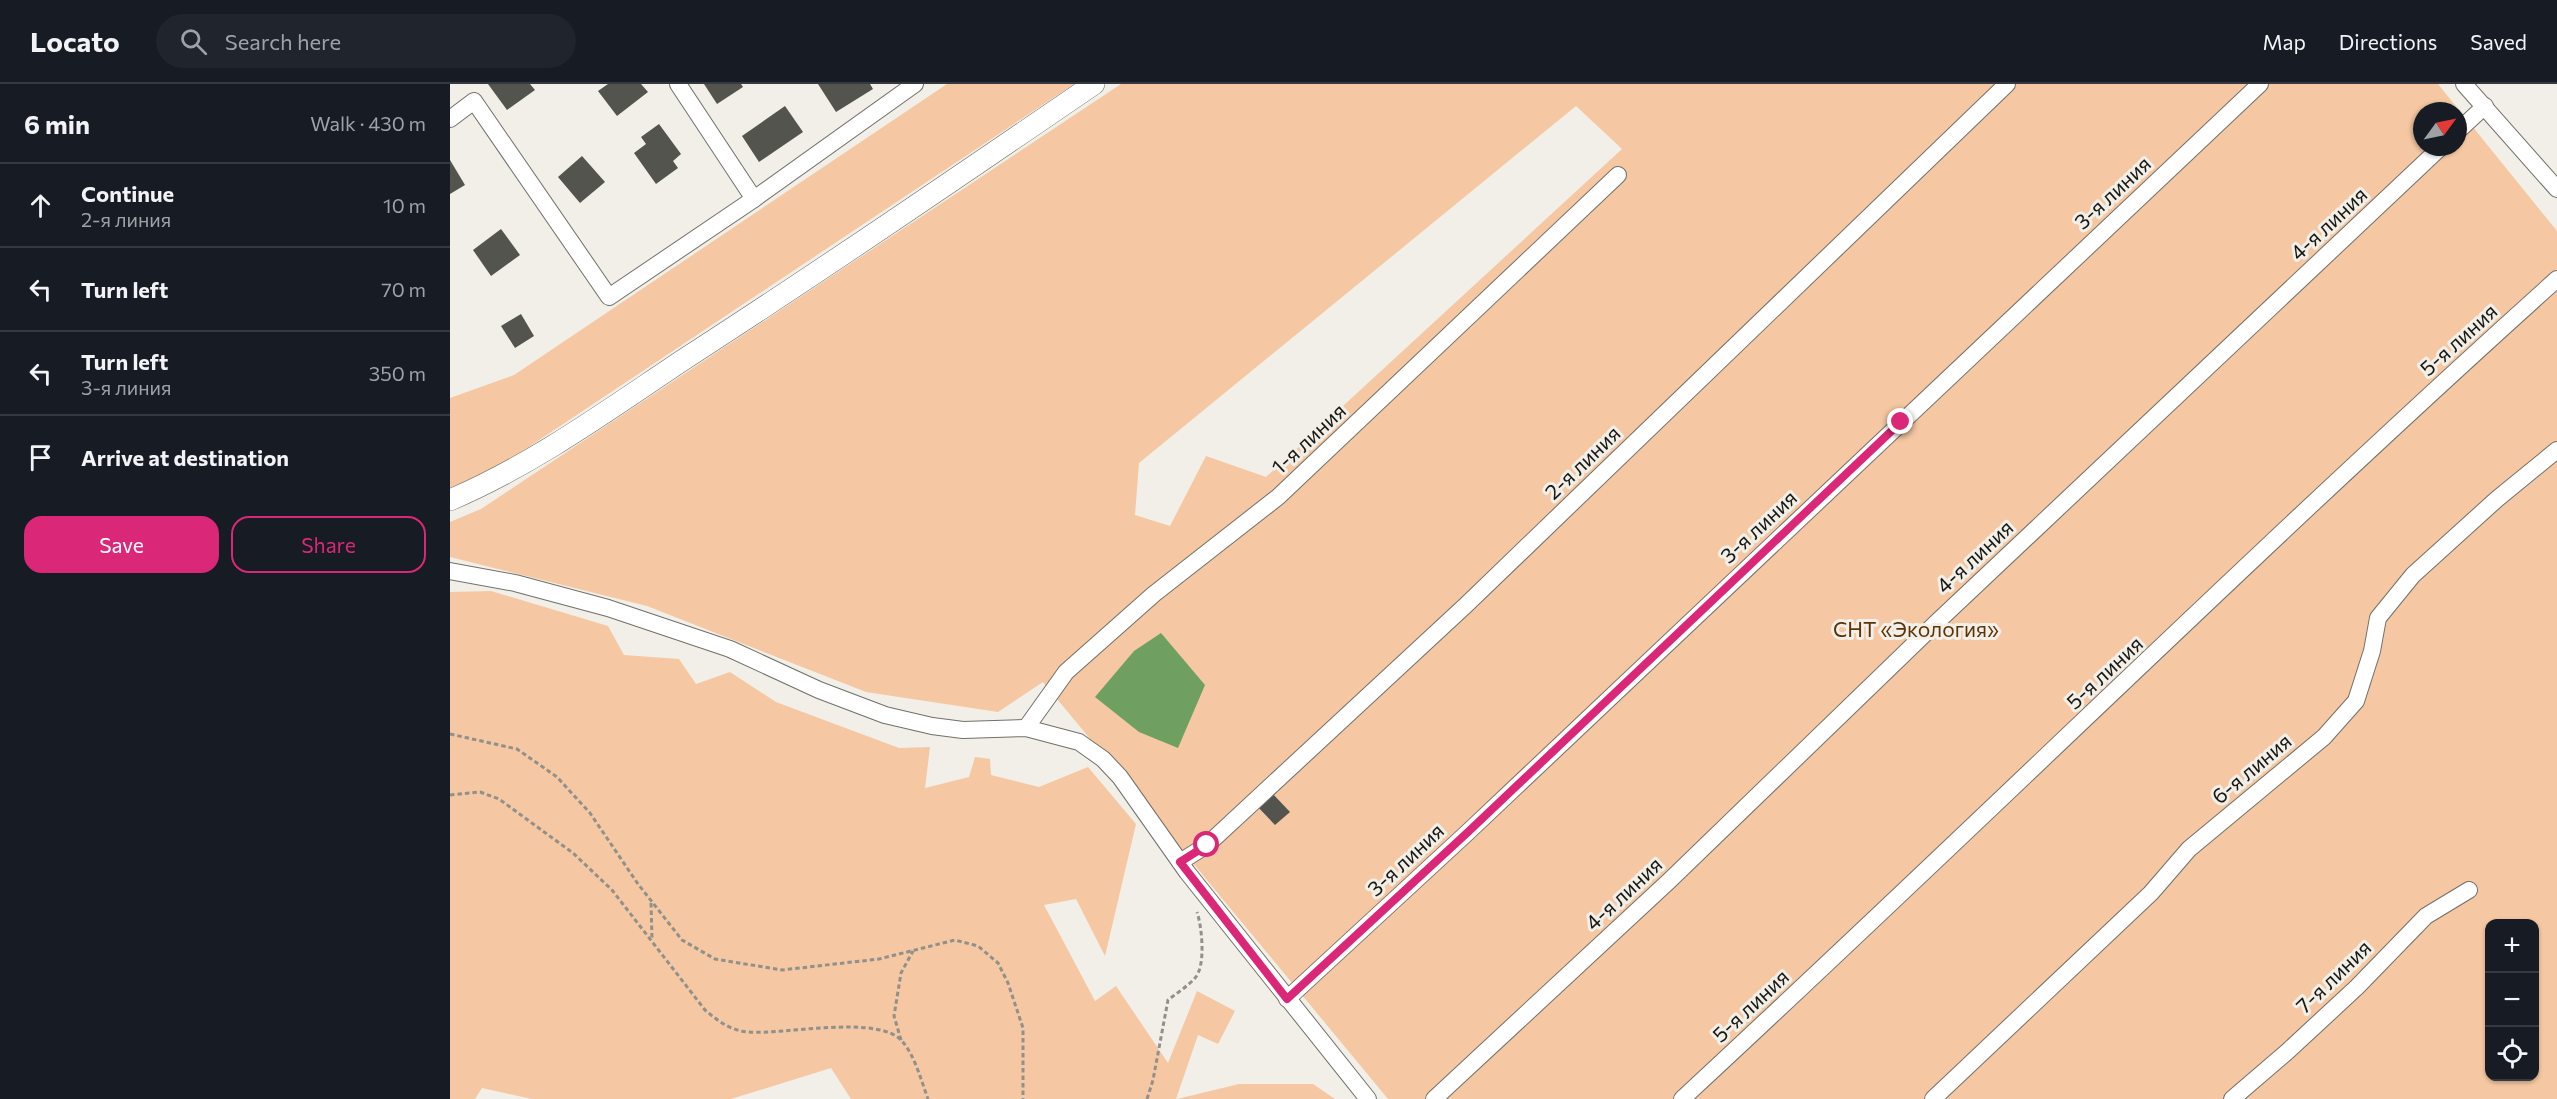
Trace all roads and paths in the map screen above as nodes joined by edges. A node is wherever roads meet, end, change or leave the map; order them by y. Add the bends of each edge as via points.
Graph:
1 (678, 84) edge
2 (915, 84) edge
3 (1094, 84) edge
4 (2007, 84) edge
5 (2260, 84) edge
6 (2464, 84) edge
7 (2485, 106) junction
8 (450, 119) edge
9 (2467, 123) edge
10 (2431, 156) edge
11 (1618, 175) dead end
12 (2557, 189) edge
13 (754, 199) junction
14 (2557, 279) edge
15 (2557, 450) edge
16 (450, 500) edge
17 (450, 571) edge
18 (1026, 728) junction
19 (450, 734) edge
20 (450, 795) edge
21 (1180, 862) junction
22 (2469, 891) dead end
23 (651, 901) junction
24 (1195, 902) dead end
25 (652, 939) junction
26 (913, 951) junction
27 (1287, 999) junction
28 (901, 1040) junction
29 (928, 1099) edge
30 (1023, 1099) edge
31 (1147, 1099) edge
32 (1368, 1099) edge
33 (1434, 1099) edge
34 (1682, 1099) edge
35 (1933, 1099) edge
36 (2232, 1099) edge

1 - 13 street
2 - 13 street
3 - 16 main road via 772,303 544,451 488,484
4 - 21 street, 2-я линия via 1466,605 1207,845
5 - 27 street, 3-я линия
6 - 7 street
7 - 9 street
7 - 12 street
8 - 13 street via 474,101 609,297
10 - 33 street, 4-я линия via 1936,623 1670,881
11 - 18 street, 1-я линия via 1278,497 1154,594 1066,672
14 - 34 street, 5-я линия
15 - 35 street, 6-я линия via 2413,574 2378,618 2356,701 2324,737 2189,849 2151,893
17 - 18 street via 515,583 608,608 730,649 885,715 963,730
18 - 21 street via 1074,740 1103,759
19 - 23 path via 517,749 557,777 590,813
20 - 25 path via 480,792 499,799 573,853 612,890
21 - 27 street
22 - 36 street, 7-я линия via 2426,916 2348,995
23 - 25 path
23 - 26 path via 682,940 715,959 782,970 879,959
24 - 31 path via 1202,966 1196,977 1168,1000
25 - 28 path via 705,1010 723,1025 748,1032 828,1027 882,1030
26 - 28 path via 901,973 894,1016
26 - 30 path via 955,940 978,946 998,963 1023,1028
27 - 32 street
28 - 29 path

